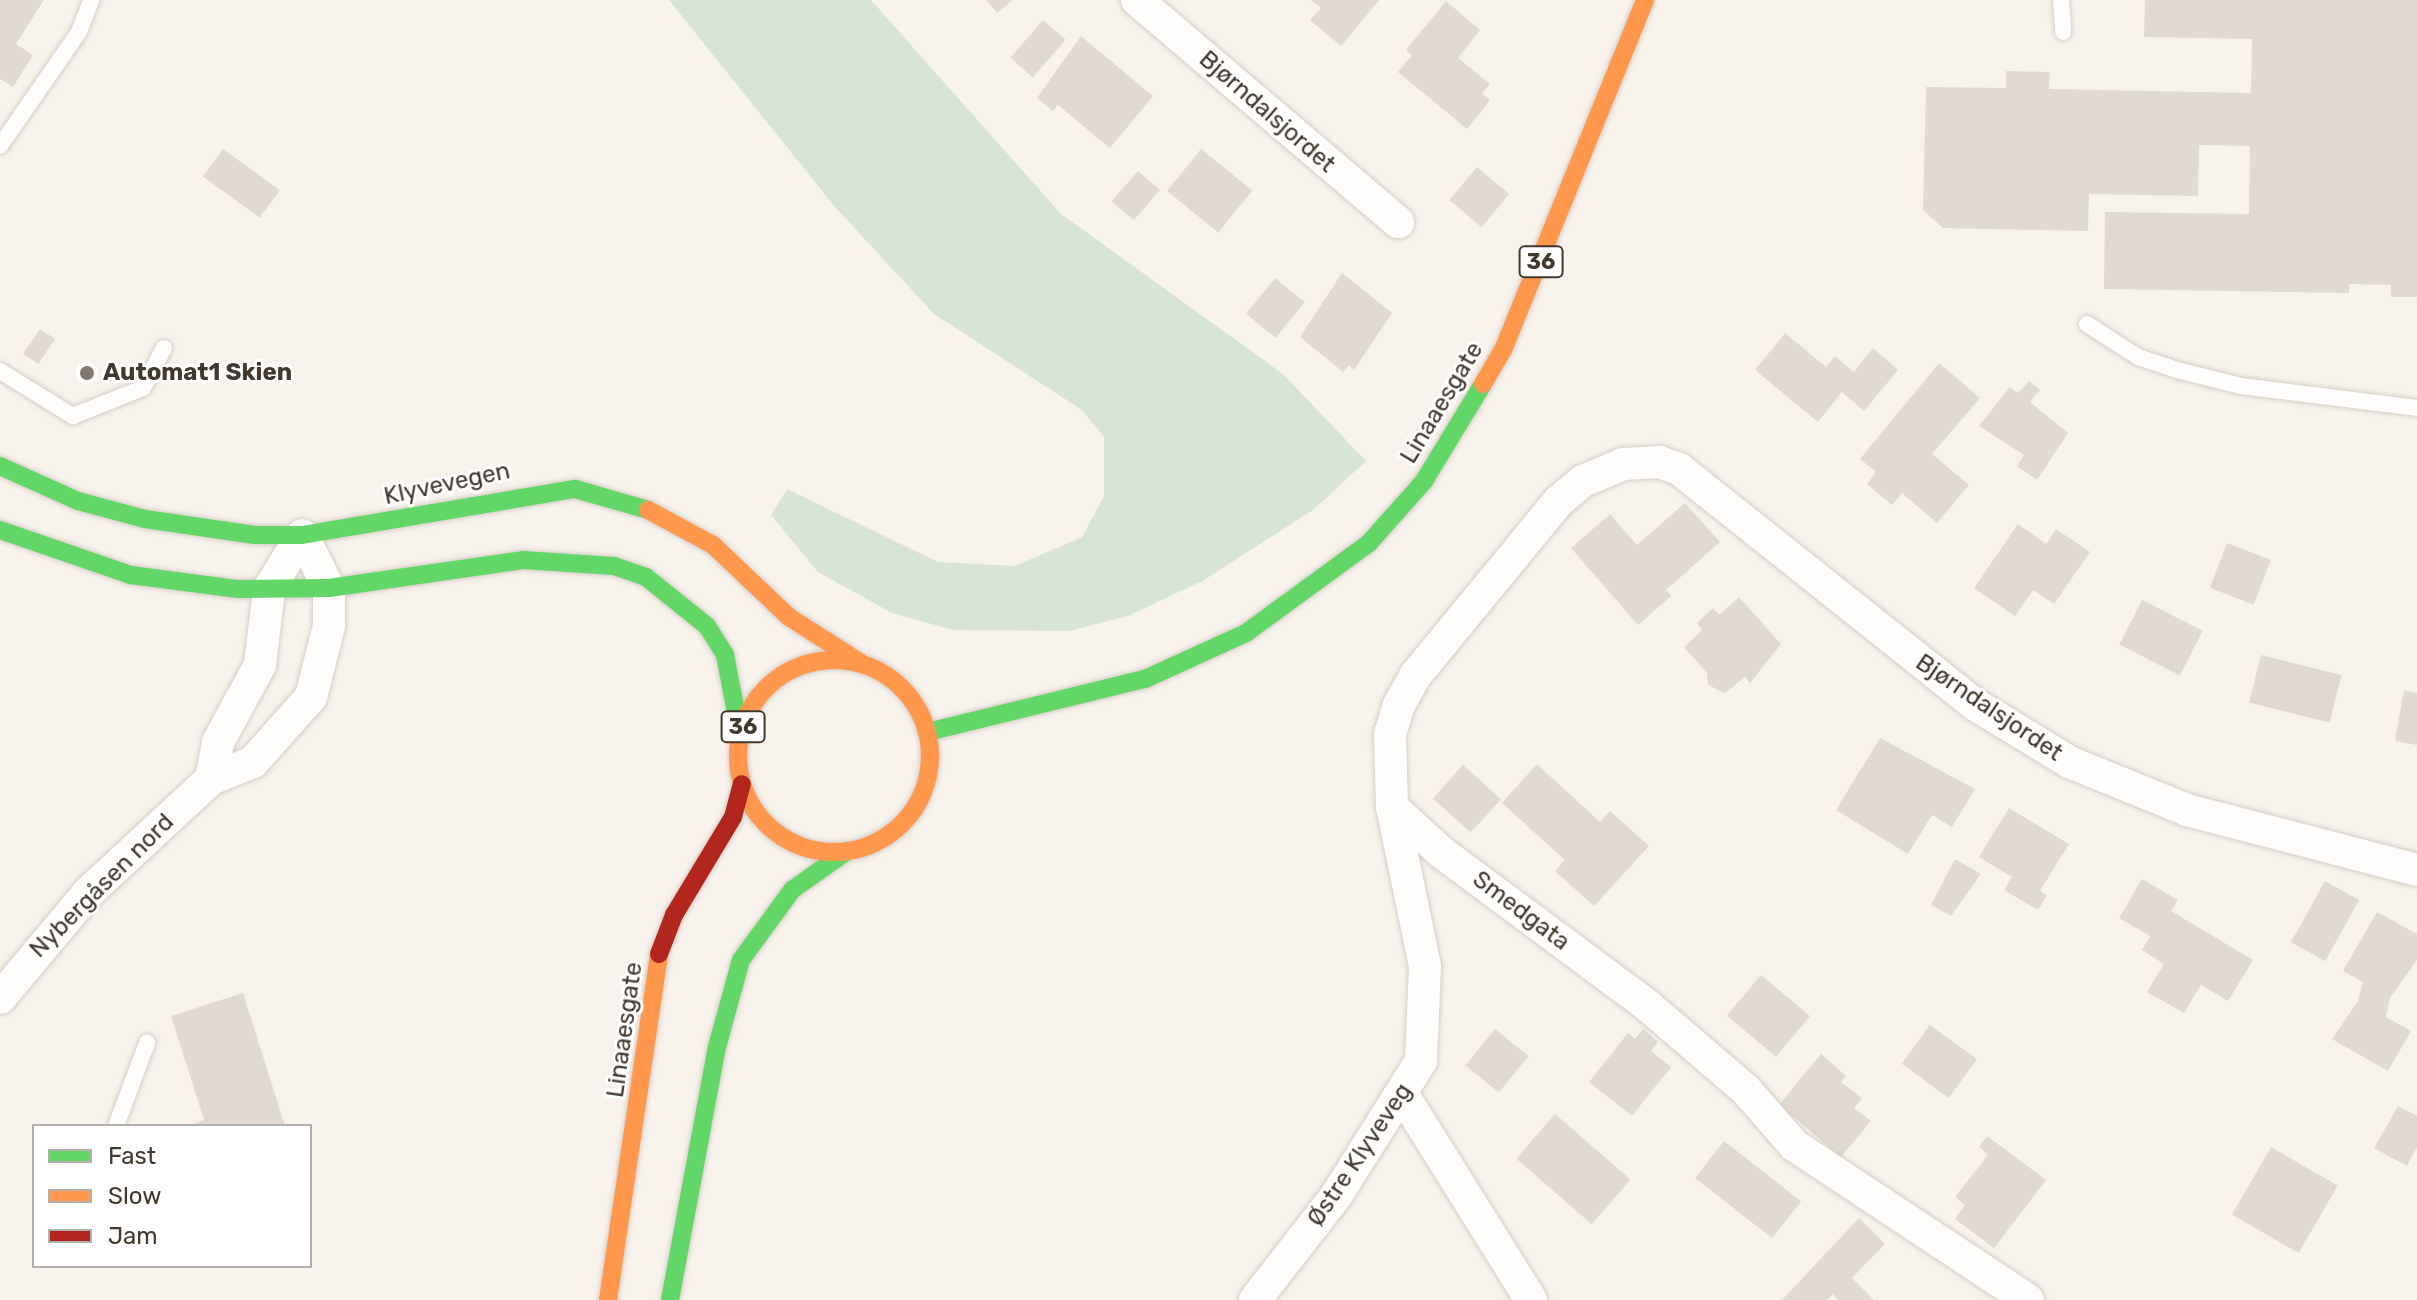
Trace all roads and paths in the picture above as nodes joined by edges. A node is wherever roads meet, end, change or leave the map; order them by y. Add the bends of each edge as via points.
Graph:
1 (91, 0) edge
2 (1137, 0) edge
3 (1645, 0) edge
4 (2061, 0) edge
5 (2063, 32) dead end
6 (0, 146) edge
7 (1398, 222) dead end
8 (2087, 324) dead end
9 (164, 348) dead end
10 (0, 371) edge
11 (2417, 408) edge
12 (0, 466) edge
13 (0, 530) edge
14 (302, 535) junction
15 (329, 588) junction
16 (269, 589) junction
17 (861, 663) junction
18 (927, 732) junction
19 (740, 733) junction
20 (211, 779) junction
21 (742, 784) junction
22 (1392, 807) junction
23 (847, 851) junction
24 (2417, 870) edge
25 (0, 998) edge
26 (147, 1043) dead end
27 (1403, 1095) junction
28 (117, 1124) edge
29 (608, 1300) edge
30 (670, 1300) edge
31 (1255, 1300) edge
32 (1531, 1300) edge
33 (2028, 1300) edge

1 - 6 lane via 79,32
2 - 7 street, Bjørndalsjordet
3 - 18 main road, Linaaesgate / 36 via 1503,350 1432,470 1369,543 1246,633 1145,679
4 - 5 lane
8 - 11 lane via 2138,357 2177,370 2241,386
9 - 10 lane via 143,388 73,416
12 - 14 main road, Klyvevegen via 78,501 145,519
13 - 16 main road via 131,575
14 - 15 street, Nybergåsen nord
14 - 16 street
14 - 17 main road, Klyvevegen via 524,493 575,489 634,502 713,545 789,617
15 - 16 main road
15 - 19 main road via 523,560 572,560 635,573 680,599 707,626 725,655
15 - 20 street, Nybergåsen nord via 329,626 311,697 253,762
16 - 20 street via 260,665 218,742
17 - 18 main road via 903,689
17 - 19 main road, 36 via 830,659 786,674 752,705
18 - 23 main road via 926,785 914,809 896,829
19 - 21 main road, Linaaesgate / 36
20 - 25 street, Nybergåsen nord via 89,892
21 - 23 main road via 771,829 820,851
21 - 29 main road, Linaaesgate / 36 via 733,817 674,915 658,958
22 - 24 street, Bjørndalsjordet via 1390,734 1415,676 1559,501 1604,469 1659,462 1700,485 1976,705 2069,762 2187,810
22 - 27 street, Østre Klyveveg via 1425,966 1421,1061
22 - 33 street, Smedgata via 1440,851 1647,1005 1746,1090 1794,1145
23 - 30 main road via 782,901 741,960 717,1047
26 - 28 lane
27 - 31 street, Østre Klyveveg via 1336,1196
27 - 32 street

